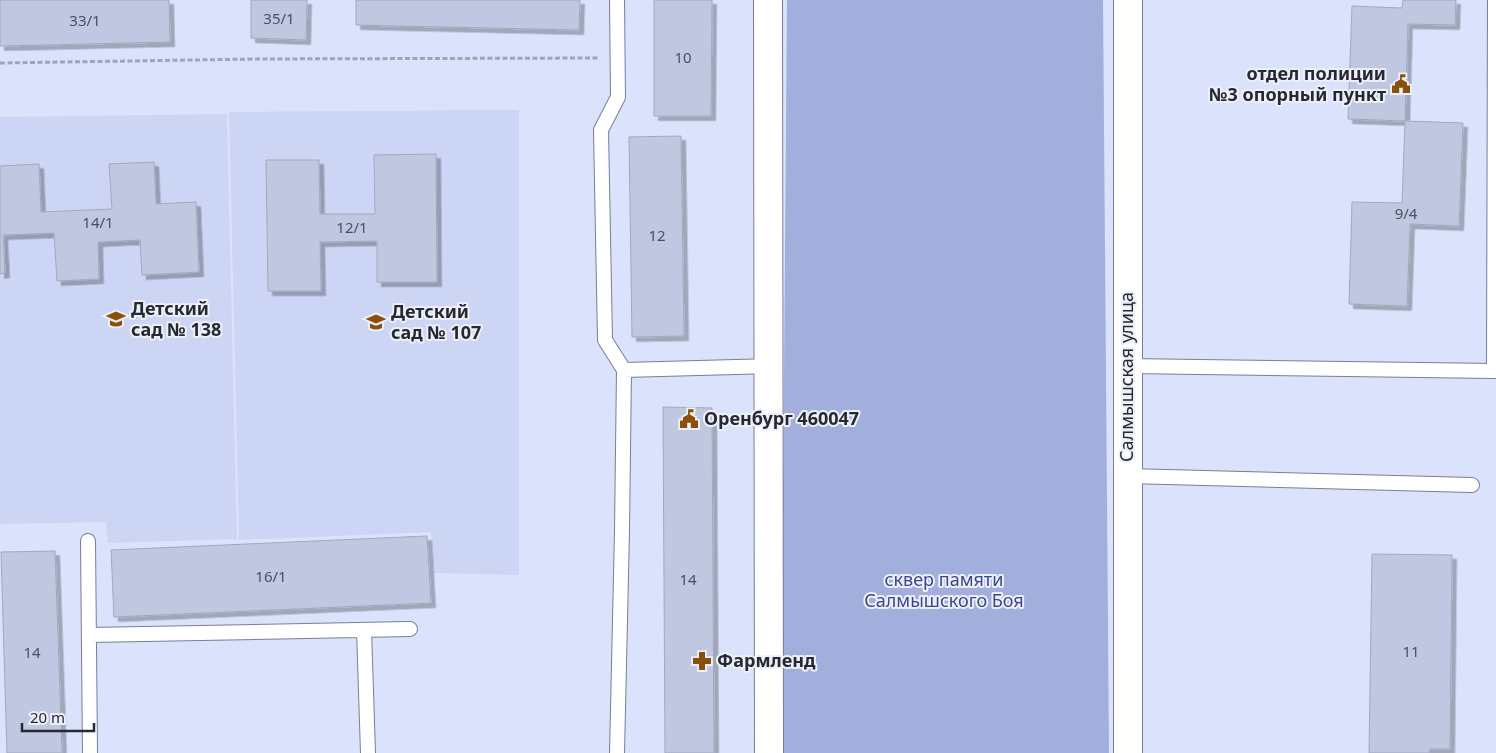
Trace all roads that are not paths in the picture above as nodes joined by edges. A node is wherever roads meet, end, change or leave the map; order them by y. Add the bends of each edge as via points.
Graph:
1 (617, 0) edge
2 (768, 0) edge
3 (1128, 0) edge
4 (1495, 0) edge
5 (769, 366) junction
6 (1127, 366) junction
7 (624, 370) junction
8 (1495, 371) edge
9 (1127, 476) junction
10 (1472, 485) dead end
11 (88, 541) dead end
12 (410, 629) dead end
13 (364, 630) junction
14 (90, 635) junction
15 (90, 753) edge
16 (368, 753) edge
17 (617, 753) edge
18 (769, 753) edge
19 (1128, 753) edge

1 - 7 lane via 618,97 601,130 605,340
2 - 5 street
3 - 6 street, Салмышская улица
4 - 8 lane
5 - 7 lane
5 - 18 street
6 - 8 lane
6 - 9 street, Салмышская улица
7 - 17 lane
9 - 10 lane
9 - 19 street, Салмышская улица
11 - 14 lane
12 - 13 lane
13 - 14 lane
13 - 16 lane
14 - 15 lane

